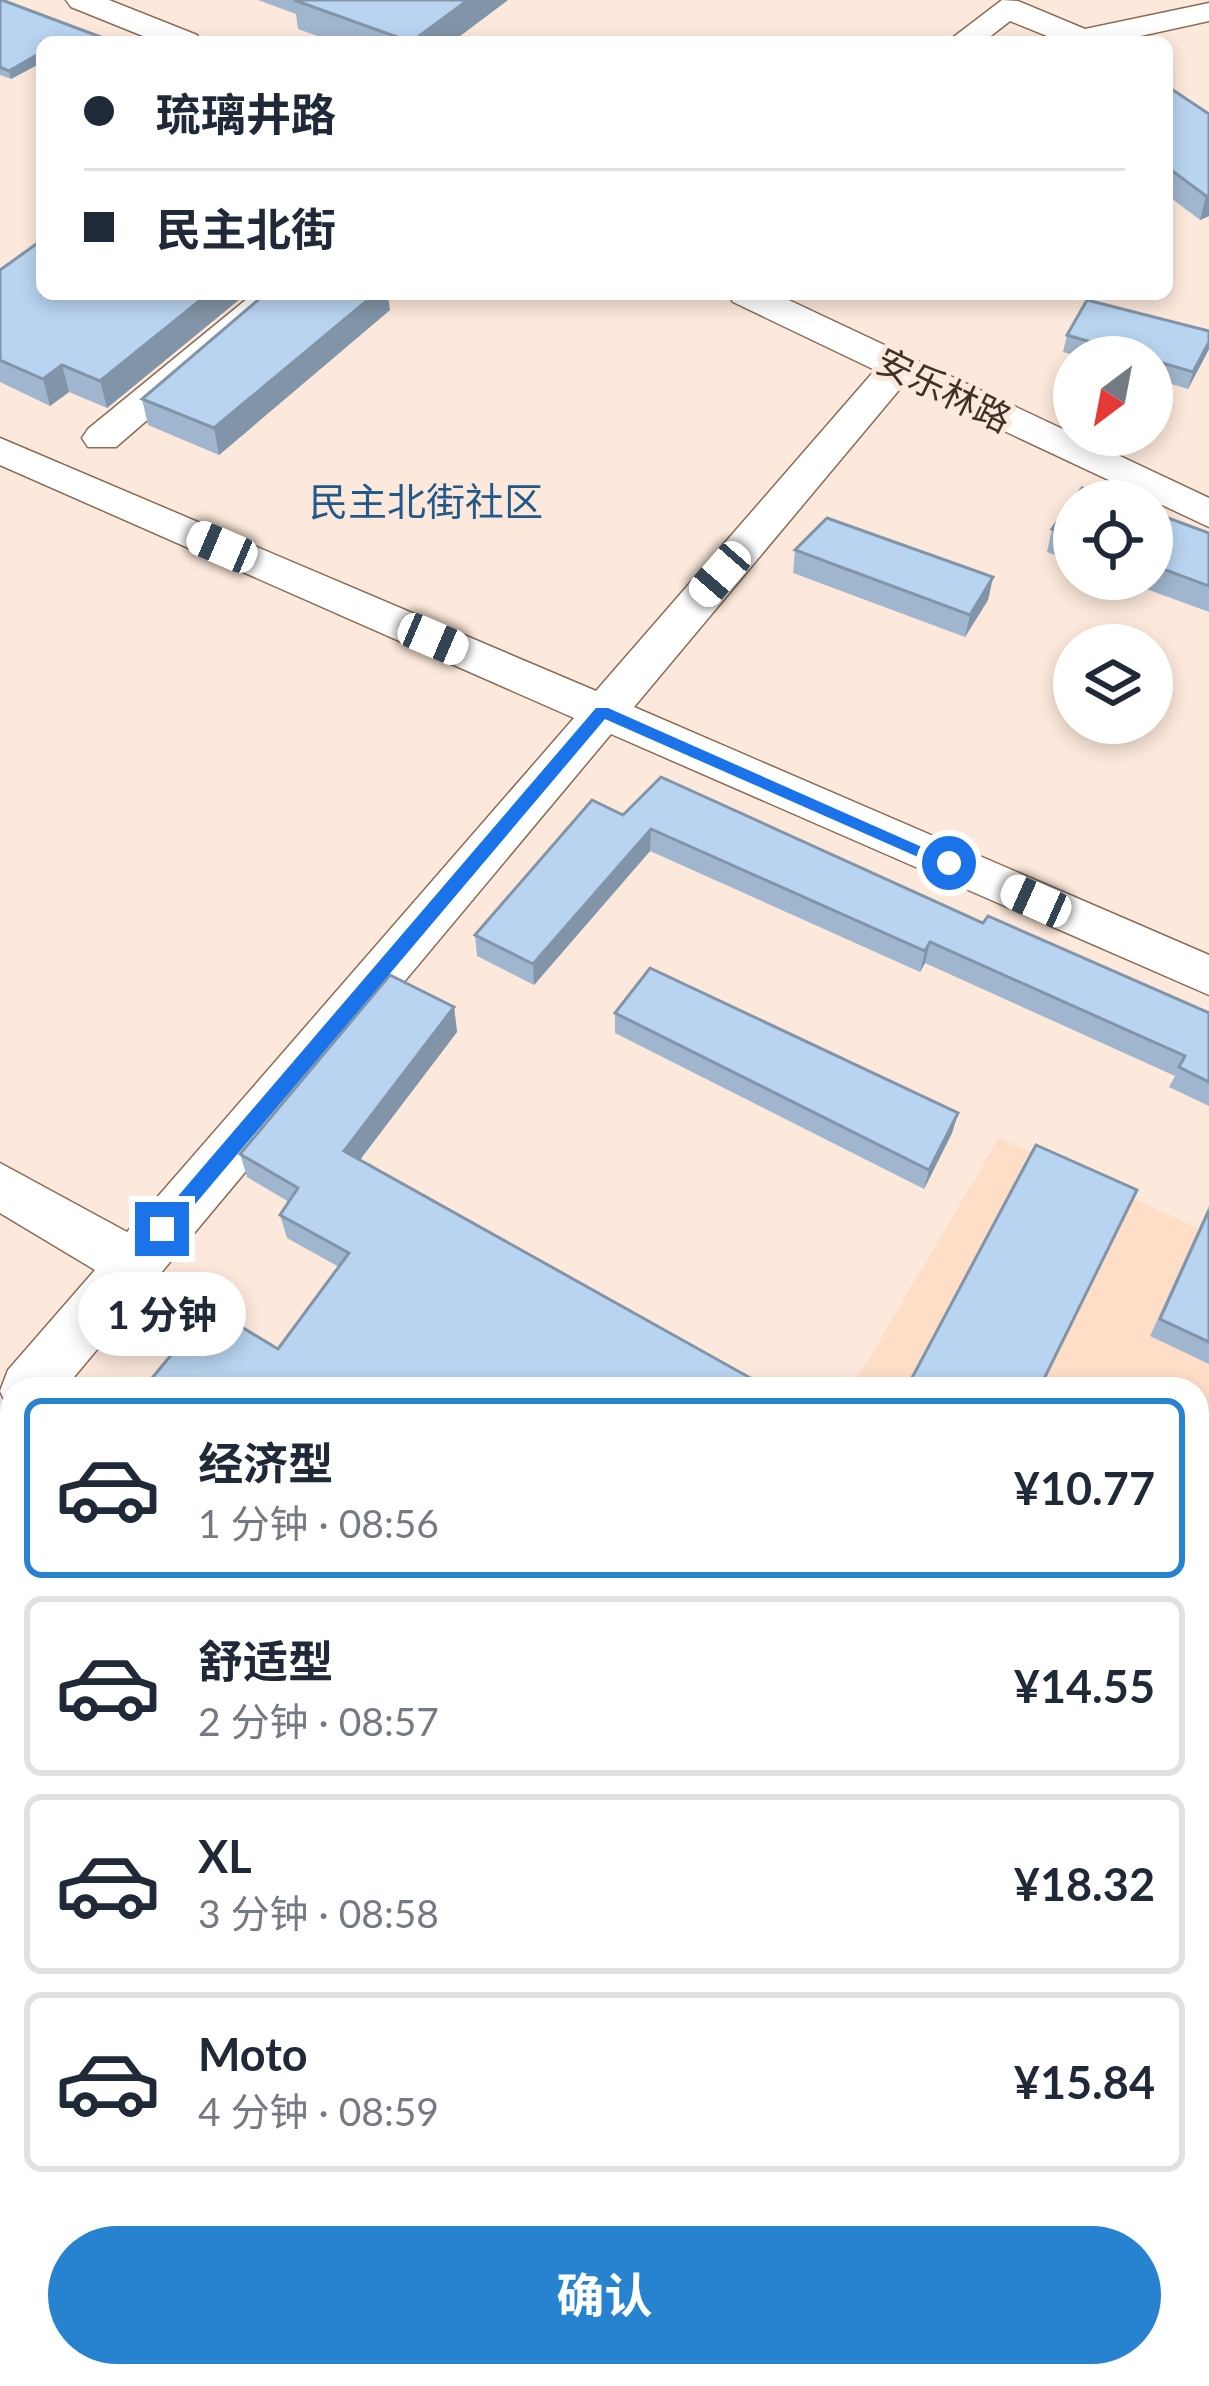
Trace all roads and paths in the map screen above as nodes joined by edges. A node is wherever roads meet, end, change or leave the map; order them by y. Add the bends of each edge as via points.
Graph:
1 (82, 0) edge
2 (1209, 12) edge
3 (171, 36) edge
4 (971, 36) edge
5 (1075, 36) edge
6 (1096, 36) edge
7 (268, 300) edge
8 (758, 300) edge
9 (898, 367) junction
10 (102, 438) dead end
11 (0, 451) edge
12 (1209, 514) edge
13 (602, 712) junction
14 (1209, 976) edge
15 (0, 1186) edge
16 (133, 1264) junction
17 (38, 1377) edge

1 - 3 street
2 - 6 street
4 - 5 street via 1007,8
7 - 10 street
8 - 9 street, 安乐林路
9 - 12 street, 安乐林路
9 - 13 street
11 - 13 street
13 - 14 street
13 - 16 street
15 - 16 street
16 - 17 street

